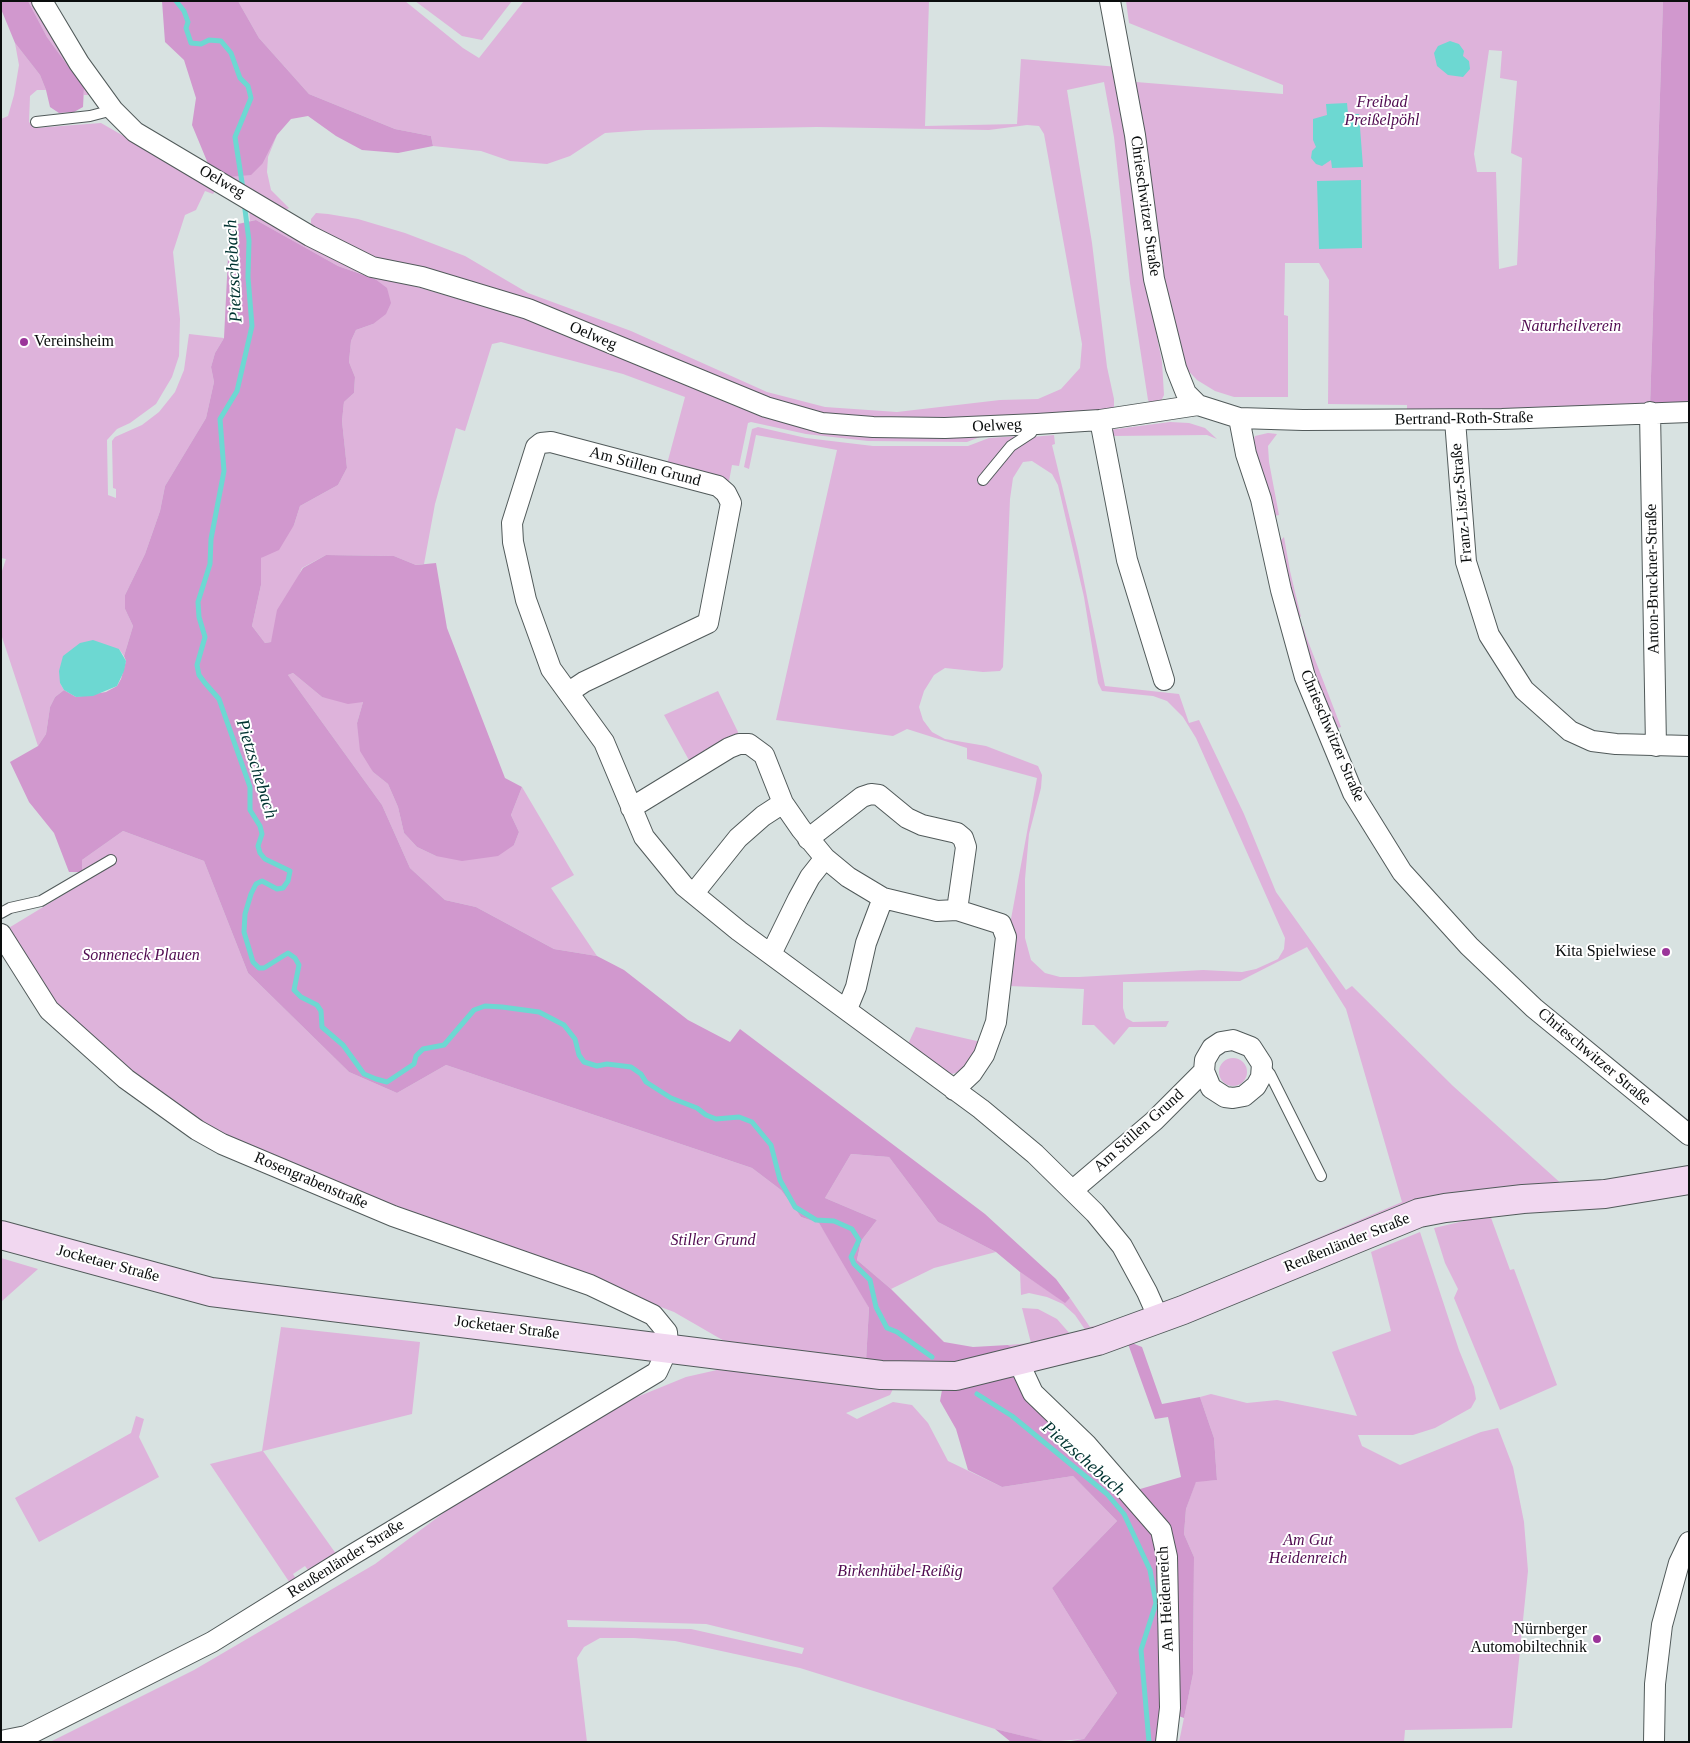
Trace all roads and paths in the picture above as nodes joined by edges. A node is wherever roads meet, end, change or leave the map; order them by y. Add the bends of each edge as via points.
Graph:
1 (42, 1) edge
2 (1110, 1) edge
3 (113, 110) junction
4 (36, 122) dead end
5 (1198, 405) junction
6 (1650, 412) junction
7 (1689, 412) edge
8 (1239, 418) junction
9 (1100, 420) junction
10 (1456, 420) junction
11 (1037, 424) junction
12 (983, 480) dead end
13 (1164, 680) dead end
14 (569, 692) junction
15 (1656, 746) junction
16 (1689, 746) edge
17 (783, 803) junction
18 (631, 808) junction
19 (808, 839) junction
20 (825, 858) junction
21 (111, 860) dead end
22 (694, 893) junction
23 (883, 898) junction
24 (957, 910) junction
25 (1, 913) edge
26 (1, 934) edge
27 (771, 954) junction
28 (847, 1009) junction
29 (1262, 1064) junction
30 (1204, 1071) junction
31 (954, 1090) junction
32 (1689, 1135) edge
33 (1321, 1176) dead end
34 (1689, 1180) edge
35 (1073, 1190) junction
36 (1, 1234) edge
37 (1159, 1319) junction
38 (668, 1348) junction
39 (1018, 1361) junction
40 (1689, 1542) edge
41 (2, 1741) edge
42 (1166, 1742) edge
43 (1654, 1742) edge

1 - 3 street, Oelweg via 79,63
2 - 5 street, Chrieschwitzer Straße via 1136,135 1154,279 1176,368 1186,392
3 - 4 lane
3 - 11 street, Oelweg via 134,132 310,236 372,267 422,277 528,309 766,407 822,423 873,428
5 - 8 street, Oelweg
5 - 9 street, Oelweg
6 - 7 street, Bertrand-Roth-Straße
6 - 10 street, Bertrand-Roth-Straße
6 - 15 street, Anton-Bruckner-Straße
8 - 10 street, Bertrand-Roth-Straße
8 - 32 street, Chrieschwitzer Straße via 1304,677 1353,793 1402,872 1469,946 1534,1008
9 - 11 street, Oelweg
9 - 13 street via 1128,560
10 - 15 street, Franz-Liszt-Straße via 1466,562 1489,635 1524,690 1570,731 1592,741
11 - 12 lane via 1031,433 1011,446
14 - 14 street, Am Stillen Grund via 551,670 540,641 513,542 512,523 536,447 551,442 718,486 731,503 708,623
14 - 18 street, Am Stillen Grund via 604,742
15 - 16 street, Franz-Liszt-Straße
17 - 18 street via 764,755 749,744 739,744
17 - 19 street
17 - 22 street via 738,838
18 - 22 street, Am Stillen Grund via 656,853
19 - 20 street
19 - 24 street via 871,794 922,825 957,833 966,847
20 - 23 street via 848,877
20 - 27 street via 810,876
21 - 25 lane via 41,901
22 - 27 street, Am Stillen Grund
23 - 24 street via 937,911
23 - 28 street
24 - 31 street via 1001,924 1006,937 996,1022 984,1056
26 - 38 street, Rosengrabenstraße via 49,1010 126,1079 198,1130 222,1144 392,1216 590,1285 653,1316 667,1332
27 - 28 street, Am Stillen Grund
28 - 31 street, Am Stillen Grund
29 - 30 street, Am Stillen Grund via 1251,1046 1233,1040 1212,1048 1205,1060
29 - 30 street via 1256,1086 1244,1096 1233,1098 1210,1088
29 - 33 lane
30 - 35 street, Am Stillen Grund via 1154,1121
31 - 35 street, Am Stillen Grund via 1018,1139
34 - 37 street, Reußenländer Straße via 1604,1194 1523,1199 1419,1214
35 - 37 street, Am Stillen Grund via 1122,1246
36 - 38 street, Jocketaer Straße via 211,1292
37 - 39 street, Reußenländer Straße via 1098,1340
38 - 39 street, Jocketaer Straße via 912,1378 956,1376
38 - 41 street, Reußenländer Straße via 657,1372 212,1642 26,1736
39 - 42 street, Am Heidenreich via 1033,1394 1086,1445 1161,1530 1167,1557 1170,1708
40 - 43 street via 1679,1563 1662,1625 1655,1684

